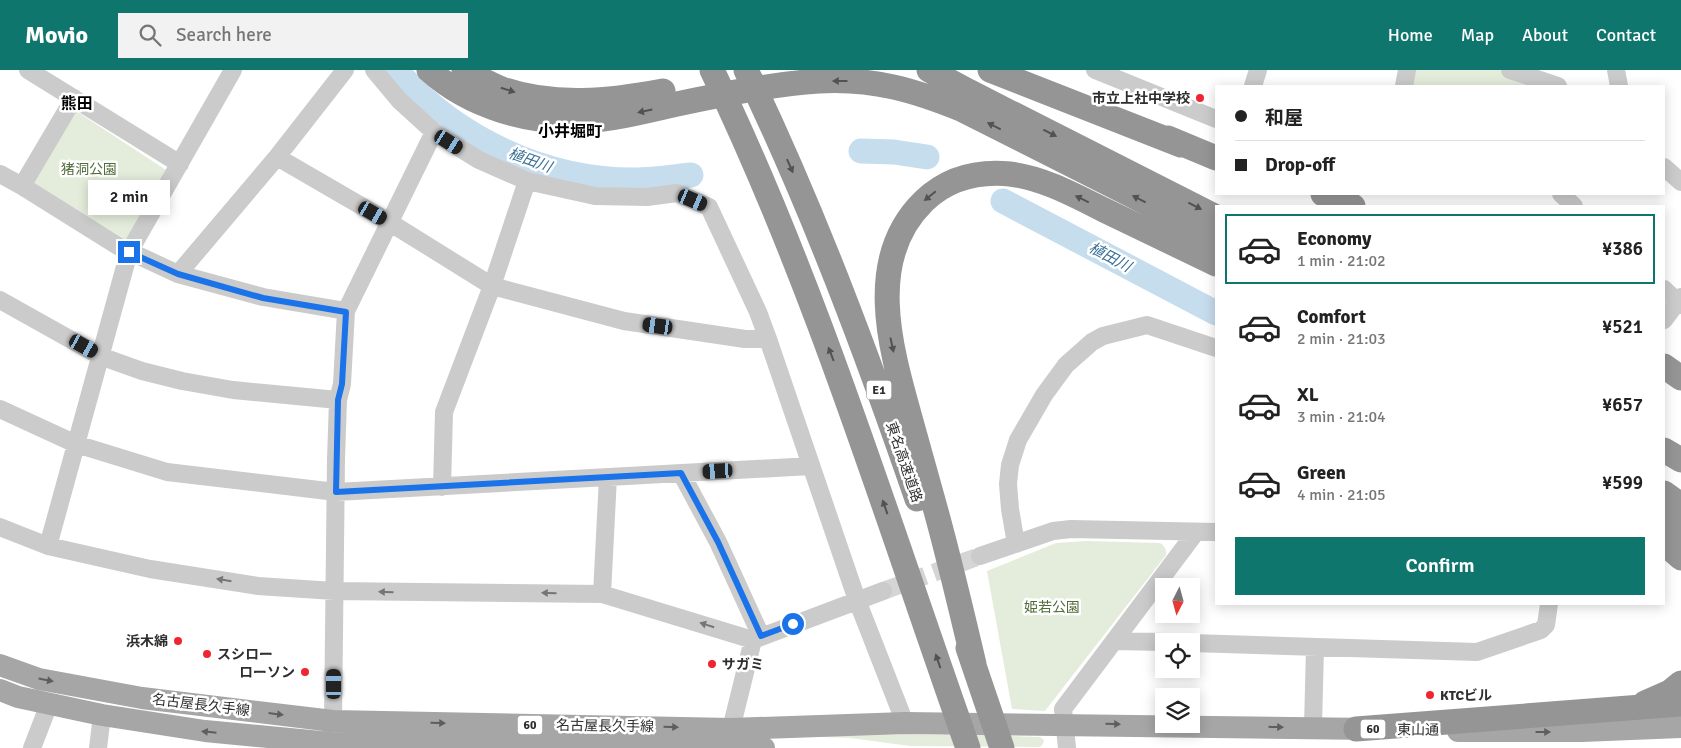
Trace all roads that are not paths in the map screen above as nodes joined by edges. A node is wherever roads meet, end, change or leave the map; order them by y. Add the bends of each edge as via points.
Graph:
1 (28, 70) edge
2 (345, 70) edge
3 (374, 70) edge
4 (429, 70) edge
5 (464, 70) edge
6 (698, 70) edge
7 (712, 70) edge
8 (746, 70) edge
9 (767, 70) edge
10 (930, 70) edge
11 (947, 70) edge
12 (990, 70) edge
13 (1031, 70) edge
14 (1095, 70) edge
15 (1258, 70) edge
16 (1408, 70) edge
17 (1510, 70) edge
18 (1616, 70) edge
19 (227, 72) edge
20 (1253, 85) edge
21 (1404, 85) edge
22 (1555, 85) edge
23 (1619, 85) edge
24 (74, 98) junction
25 (1215, 119) edge
26 (735, 131) junction
27 (434, 132) junction
28 (1182, 145) junction
29 (277, 157) junction
30 (1215, 158) edge
31 (180, 164) junction
32 (1665, 168) edge
33 (0, 174) edge
34 (527, 181) junction
35 (1681, 182) edge
36 (22, 186) junction
37 (1326, 195) edge
38 (1562, 195) edge
39 (1229, 205) edge
40 (1351, 205) edge
41 (1573, 205) edge
42 (1215, 216) edge
43 (389, 222) junction
44 (1215, 241) edge
45 (129, 252) junction
46 (1215, 264) edge
47 (178, 274) junction
48 (492, 286) junction
49 (1665, 290) edge
50 (0, 300) edge
51 (1680, 301) edge
52 (346, 312) junction
53 (1665, 319) edge
54 (768, 339) junction
55 (1215, 348) edge
56 (100, 356) junction
57 (1665, 367) edge
58 (1681, 378) edge
59 (338, 400) junction
60 (0, 409) edge
61 (76, 444) junction
62 (1665, 451) edge
63 (1681, 460) edge
64 (811, 466) junction
65 (681, 473) junction
66 (608, 477) junction
67 (442, 486) junction
68 (336, 492) junction
69 (1665, 494) edge
70 (1681, 505) edge
71 (1665, 519) edge
72 (0, 527) edge
73 (1681, 529) edge
74 (1196, 532) junction
75 (1215, 532) edge
76 (1016, 544) junction
77 (1665, 544) edge
78 (48, 546) junction
79 (980, 556) tunnel mouth
80 (1681, 558) edge
81 (334, 591) junction
82 (883, 591) tunnel mouth
83 (602, 594) junction
84 (857, 600) junction
85 (1549, 605) edge
86 (757, 638) junction
87 (1114, 641) junction
88 (1155, 642) edge
89 (1200, 643) edge
90 (1315, 647) junction
91 (974, 664) junction
92 (0, 665) edge
93 (1681, 683) edge
94 (0, 690) edge
95 (49, 704) junction
96 (1681, 704) edge
97 (1611, 710) junction
98 (102, 715) junction
99 (334, 721) junction
100 (905, 723) junction
101 (1064, 724) junction
102 (1313, 727) junction
103 (1681, 727) edge
104 (1356, 729) junction
105 (731, 741) edge
106 (330, 746) edge
107 (32, 748) edge
108 (98, 748) edge
109 (764, 748) edge
110 (968, 748) edge
111 (1002, 748) edge
112 (1067, 748) edge

1 - 24 street
2 - 29 street
3 - 27 street
44 -> 4 highway via 1182,221 963,110 894,86 855,81 788,84 605,119 560,121 514,114 493,107 454,88
5 -> 9 highway via 502,89 568,100 644,94
6 - 26 highway
7 - 26 highway
8 -> 91 highway, 東名高速道路 / E1 via 810,210 881,395
10 -> 42 highway
11 - 39 highway via 1006,92
12 - 28 highway
13 - 28 highway
14 - 25 street
15 - 20 street
16 - 21 street
17 - 22 street
18 - 23 street
19 - 31 street
24 - 31 street
24 - 36 street
110 -> 26 highway, E1 via 806,287
27 - 34 street via 479,160
27 - 43 street
28 - 30 highway
29 - 43 street
29 - 47 street
31 - 45 street
32 - 35 street
33 - 36 street
34 - 48 street
34 - 54 street via 595,196 647,197 677,193 709,207
36 - 45 street
37 - 40 highway
38 - 41 street
43 - 48 street
43 - 52 street
45 - 47 street
45 - 56 street
46 -> 91 highway via 1058,188 1011,174 992,173 958,179 929,196 906,222 889,271 888,324 900,382 944,537
47 - 52 street via 263,298
48 - 54 street via 624,321 745,339
48 - 67 street via 444,412
49 - 51 street
50 - 56 street
51 - 53 street
52 - 59 street via 342,384
54 - 64 street
55 - 76 street via 1147,325 1103,336 1066,365 1018,440 1010,464 1008,484
56 - 59 street via 182,381 233,390
56 - 61 street
57 - 58 highway
59 - 68 street
60 - 61 street
61 - 68 street via 167,472
61 - 78 street
62 - 63 highway
64 - 65 street
64 - 84 street
65 - 66 street
65 - 86 street via 718,542
66 - 67 street
66 - 83 street
67 - 68 street
68 - 81 street
69 - 70 highway
71 - 73 highway
72 - 78 street
74 - 75 street
74 - 76 street via 1071,529 1053,531
74 - 87 street
76 - 79 street
77 - 80 highway
81 -> 78 street via 258,586 150,569
83 -> 81 street
81 - 99 street
82 - 84 street
86 -> 83 street
84 - 86 street
84 - 100 street
85 - 90 street via 1546,625 1541,630 1477,652
86 - 105 street
87 - 88 street
87 - 101 street via 1063,709
89 - 90 street
90 - 102 street
91 - 111 highway, 東名高速道路 / E1
92 -> 99 main road, 名古屋長久手線 / 60 via 39,678 142,698
93 - 97 highway via 1644,704
94 - 95 main road, 名古屋長久手線 / 60
95 - 98 main road, 名古屋長久手線 / 60
95 - 107 street
96 - 97 highway
97 - 104 highway
106 -> 98 main road, 名古屋長久手線 / 60
98 - 108 street
99 -> 105 main road, 名古屋長久手線 / 60
99 - 106 street
100 - 101 main road, 名古屋長久手線 / 60
100 - 105 main road, 名古屋長久手線 / 60
101 -> 102 main road, 東山通 / 60
101 - 112 street
102 - 104 main road, 東山通 / 60
104 -> 103 main road, 東山通 / 60 via 1529,732
105 - 106 main road, 名古屋長久手線 / 60
105 - 109 main road, 名古屋長久手線 / 60

